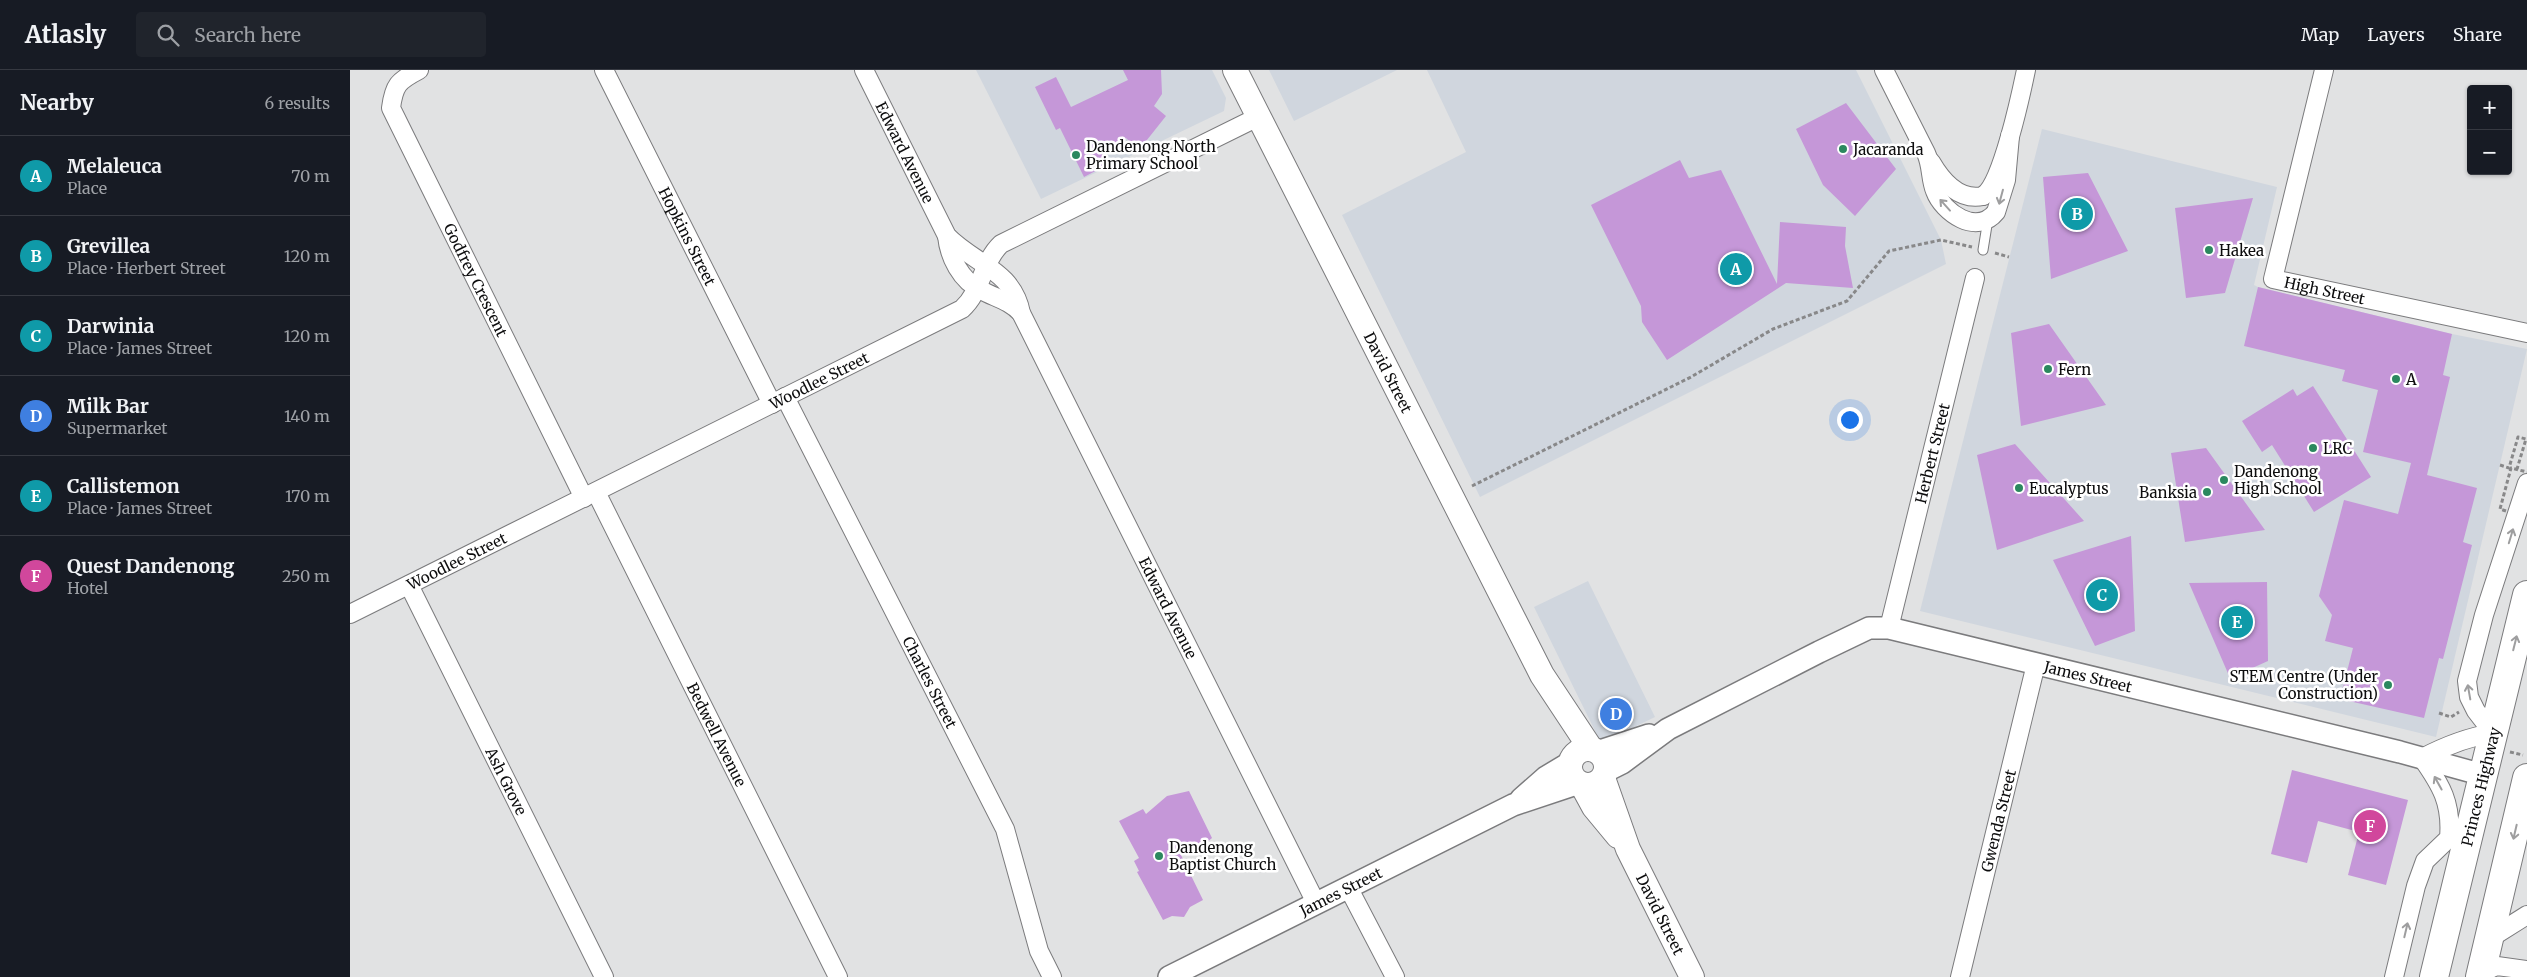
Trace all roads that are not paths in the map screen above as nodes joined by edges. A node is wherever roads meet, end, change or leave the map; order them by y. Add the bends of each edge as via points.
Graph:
1 (419, 70) edge
2 (604, 70) edge
3 (864, 70) edge
4 (1235, 70) edge
5 (1884, 70) edge
6 (2026, 70) edge
7 (2324, 70) edge
8 (1258, 117) junction
9 (2010, 136) junction
10 (1927, 156) junction
11 (1984, 196) junction
12 (1988, 219) junction
13 (947, 236) junction
14 (1982, 250) dead end
15 (986, 266) junction
16 (1976, 278) dead end
17 (977, 288) junction
18 (1021, 312) junction
19 (2527, 333) edge
20 (779, 400) junction
21 (2521, 479) edge
22 (590, 495) junction
23 (409, 585) junction
24 (2527, 595) edge
25 (350, 614) edge
26 (1889, 628) junction
27 (2036, 664) junction
28 (2493, 733) junction
29 (2422, 758) junction
30 (1588, 767) junction
31 (2483, 775) junction
32 (2526, 781) edge
33 (2449, 838) junction
34 (1348, 887) junction
35 (2454, 891) junction
36 (1316, 903) junction
37 (2527, 915) edge
38 (2489, 939) junction
39 (2527, 970) edge
40 (2478, 975) edge
41 (604, 977) edge
42 (838, 977) edge
43 (1052, 977) edge
44 (1168, 977) edge
45 (1395, 977) edge
46 (1692, 977) edge
47 (1960, 977) edge
48 (2394, 977) edge
49 (2434, 977) edge

1 - 22 street, Godfrey Crescent via 402,78 394,90 390,108
2 - 20 street, Hopkins Street
3 - 13 street, Edward Avenue
4 - 8 main road, David Street
5 - 10 street
6 - 9 street
7 - 19 street, High Street via 2274,279
8 - 15 street, Woodlee Street via 1002,244
8 - 30 main road, David Street
9 - 11 street
9 -> 12 street via 2000,202 1995,214
10 - 11 street via 1957,192
12 -> 10 street via 1970,222 1948,209 1934,189
11 - 12 street
12 - 14 lane
13 - 15 street, Edward Avenue
13 - 17 street, Edward Avenue via 954,261
15 - 17 street, Woodlee Street
15 - 18 street, Edward Avenue via 1009,283 1018,298
16 - 26 street, Herbert Street
17 - 18 street, Edward Avenue via 1007,301
17 - 20 street, Woodlee Street via 962,308
18 - 36 street, Edward Avenue
20 - 22 street, Woodlee Street
20 - 43 street, Charles Street via 1005,829 1039,951
28 -> 21 street via 2469,697 2468,681
22 - 23 street, Woodlee Street
22 - 42 street, Bedwell Avenue
23 - 25 street, Woodlee Street
23 - 41 street, Ash Grove
28 -> 24 highway, Princes Highway
26 - 27 street, James Street
26 - 30 street, James Street via 1869,628
27 - 29 street, James Street
27 - 47 street, Gwenda Street
28 - 29 street via 2442,747
28 - 31 highway, Princes Highway
29 - 31 street, James Street
33 -> 29 street via 2451,818 2445,795
30 - 34 street, James Street
30 - 46 main road, David Street
31 - 32 highway, James Street
31 - 35 highway, Princes Highway
32 -> 38 highway
33 - 35 street
48 -> 33 street via 2424,861
34 - 36 street, James Street
34 - 45 street
35 - 49 highway, Princes Highway
36 - 44 street, James Street
37 - 38 street
38 - 40 highway
39 - 40 street via 2497,966

